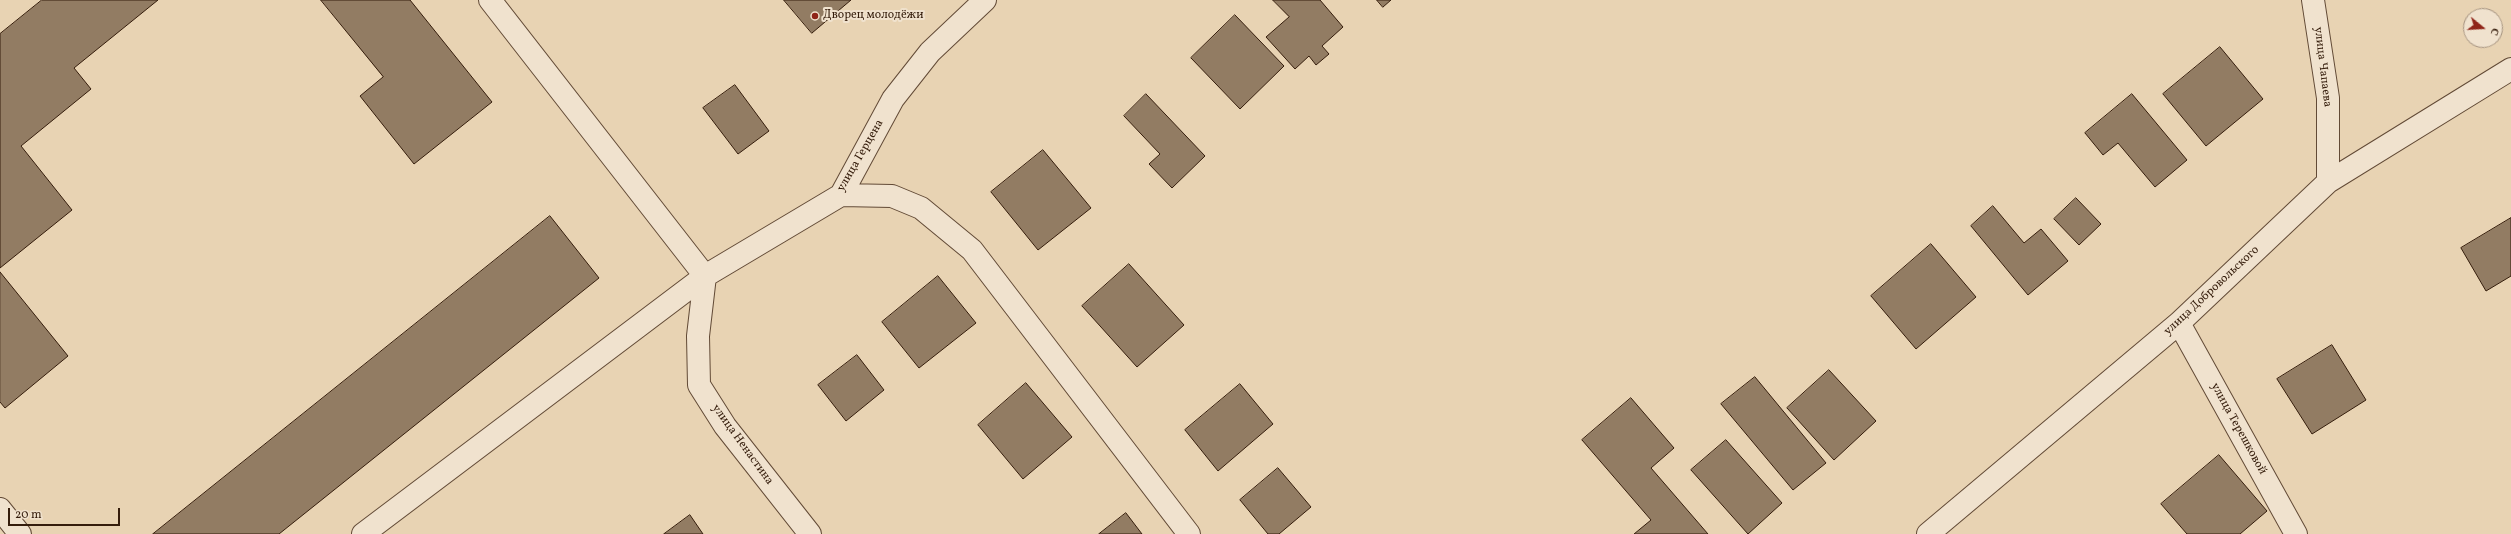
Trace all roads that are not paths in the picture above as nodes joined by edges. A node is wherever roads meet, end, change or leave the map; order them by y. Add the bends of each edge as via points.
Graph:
1 (490, 0) edge
2 (985, 0) edge
3 (2313, 0) edge
4 (2511, 69) edge
5 (2328, 182) junction
6 (841, 195) junction
7 (705, 276) junction
8 (2179, 323) junction
9 (0, 509) edge
10 (20, 534) edge
11 (362, 534) edge
12 (810, 534) edge
13 (1189, 534) edge
14 (1928, 534) edge
15 (2296, 534) edge

1 - 7 street
2 - 6 street, улица Герцена via 930,52 893,99
3 - 5 street, улица Чапаева via 2328,98
4 - 5 street, улица Добровольского
5 - 8 street, улица Добровольского
6 - 7 street, улица Герцена
6 - 13 street via 892,196 900,199 921,208 943,223 972,250
7 - 11 street, улица Герцена
7 - 12 street, улица Ненастина via 698,336 699,385 725,426
8 - 14 street, улица Добровольского
8 - 15 street, улица Терешковой
9 - 10 street

